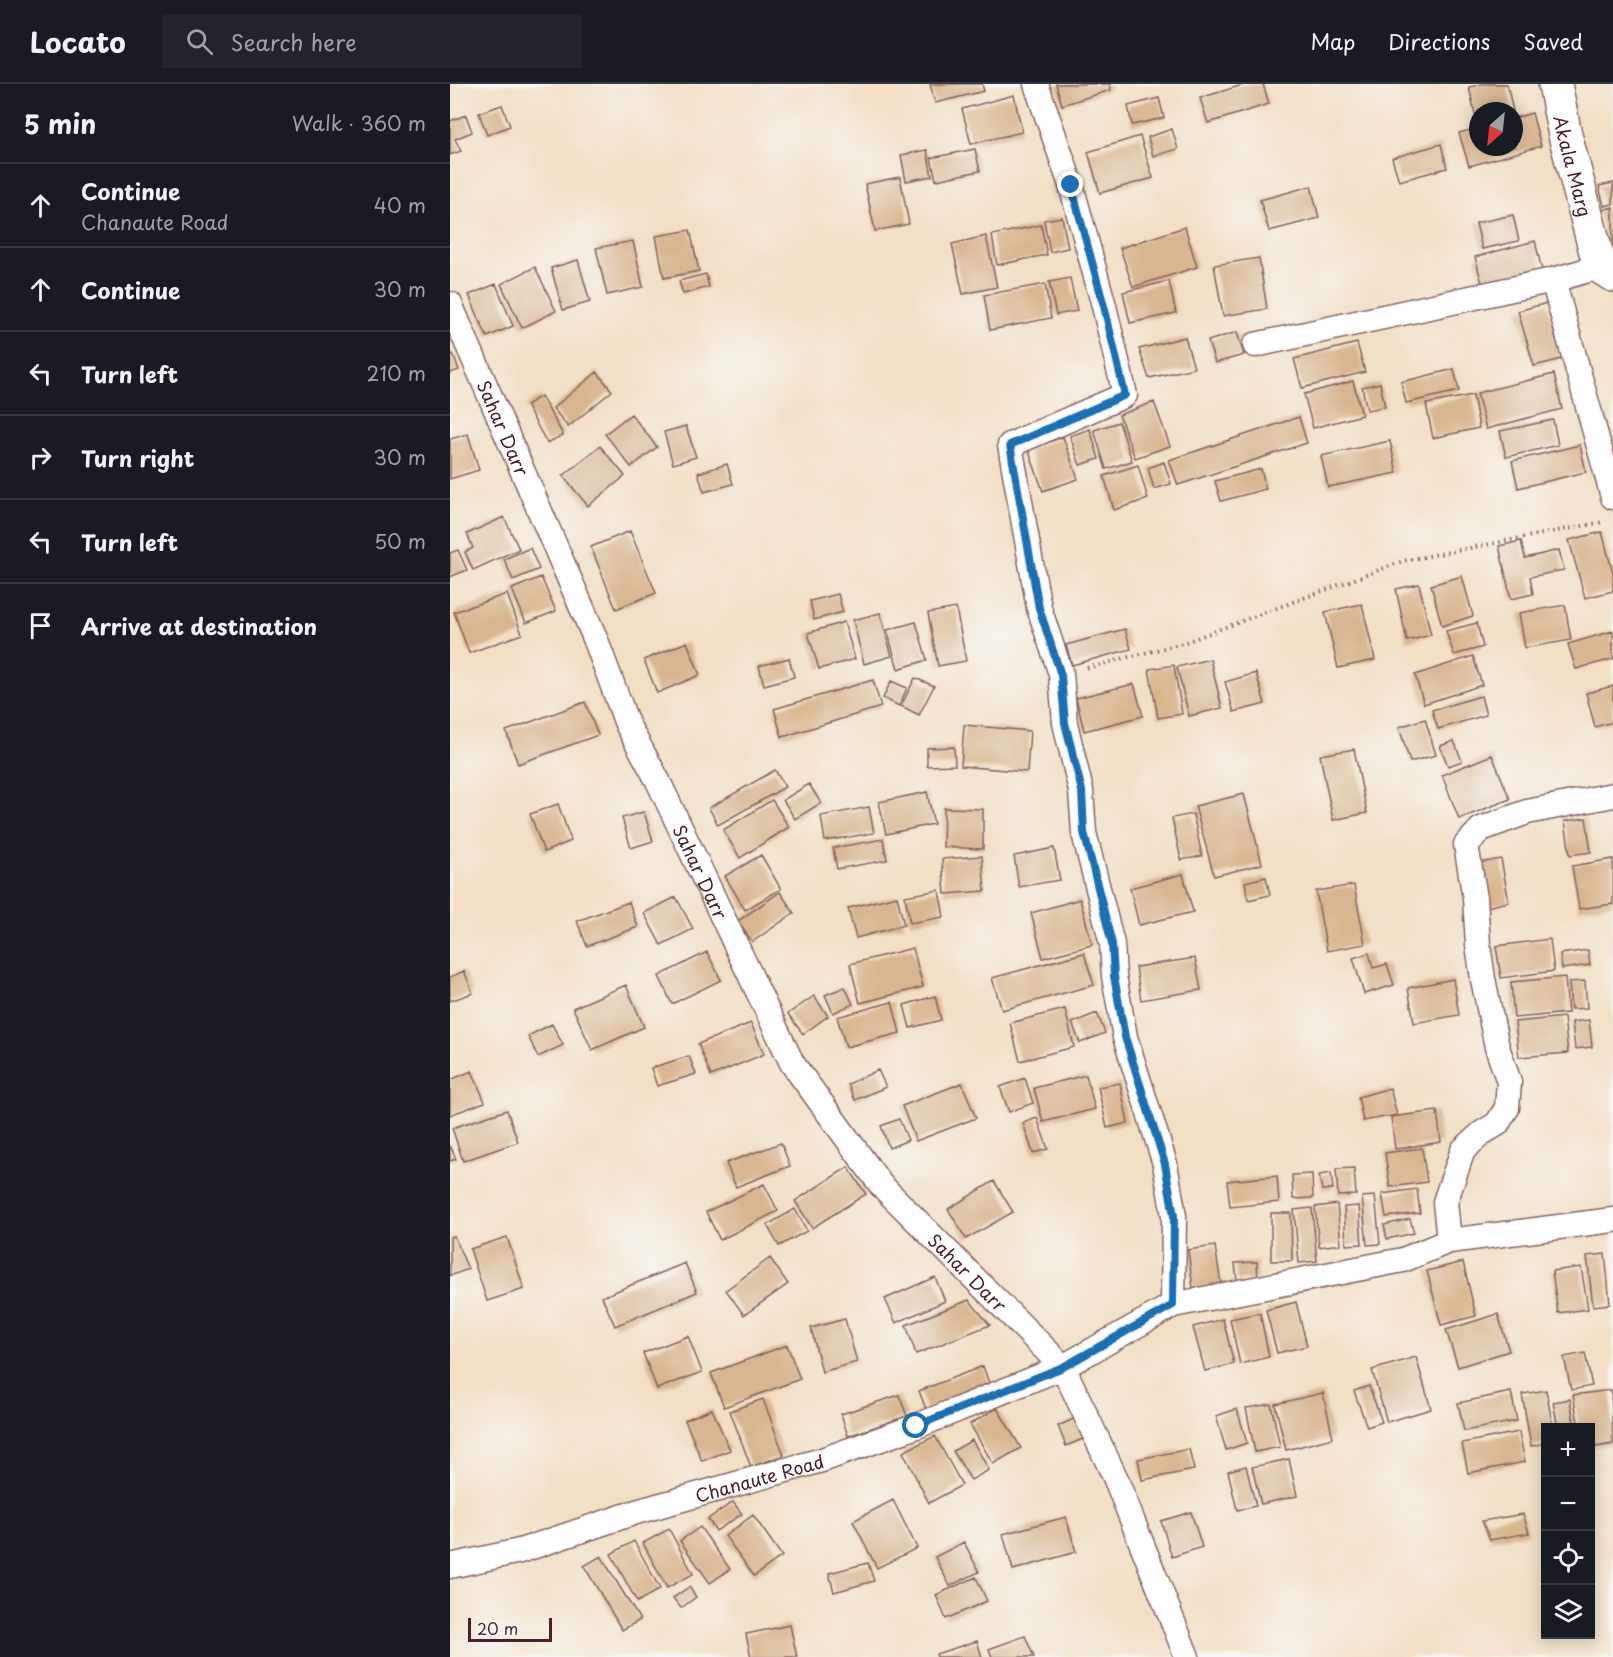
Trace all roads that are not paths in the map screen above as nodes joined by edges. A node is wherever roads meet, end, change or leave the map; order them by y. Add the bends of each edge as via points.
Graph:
1 (1036, 84) edge
2 (1555, 84) edge
3 (1609, 268) edge
4 (1553, 280) junction
5 (450, 304) edge
6 (1255, 345) dead end
7 (1613, 497) edge
8 (1613, 795) edge
9 (1613, 1220) edge
10 (1449, 1241) junction
11 (1173, 1305) junction
12 (1063, 1367) junction
13 (450, 1566) edge
14 (1187, 1657) edge

1 - 11 street via 1071,185 1125,395 1010,445 1039,608 1061,675 1065,723 1082,791 1084,832 1112,944 1125,1037 1165,1164 1174,1216
2 - 3 main road, Akala Marg via 1565,135
3 - 4 street
4 - 6 street
4 - 7 street
5 - 12 street, Sahar Darr via 596,638 627,724 792,1063 881,1185
8 - 10 street via 1527,812 1481,830 1466,845 1483,979 1497,1047 1509,1082 1507,1108 1497,1124 1463,1150 1445,1202
9 - 10 street, Chanaute Road
10 - 11 street, Chanaute Road via 1403,1260
11 - 12 street, Chanaute Road
12 - 13 street, Chanaute Road via 822,1460 636,1512 520,1551
12 - 14 street, Sahar Darr via 1115,1477

